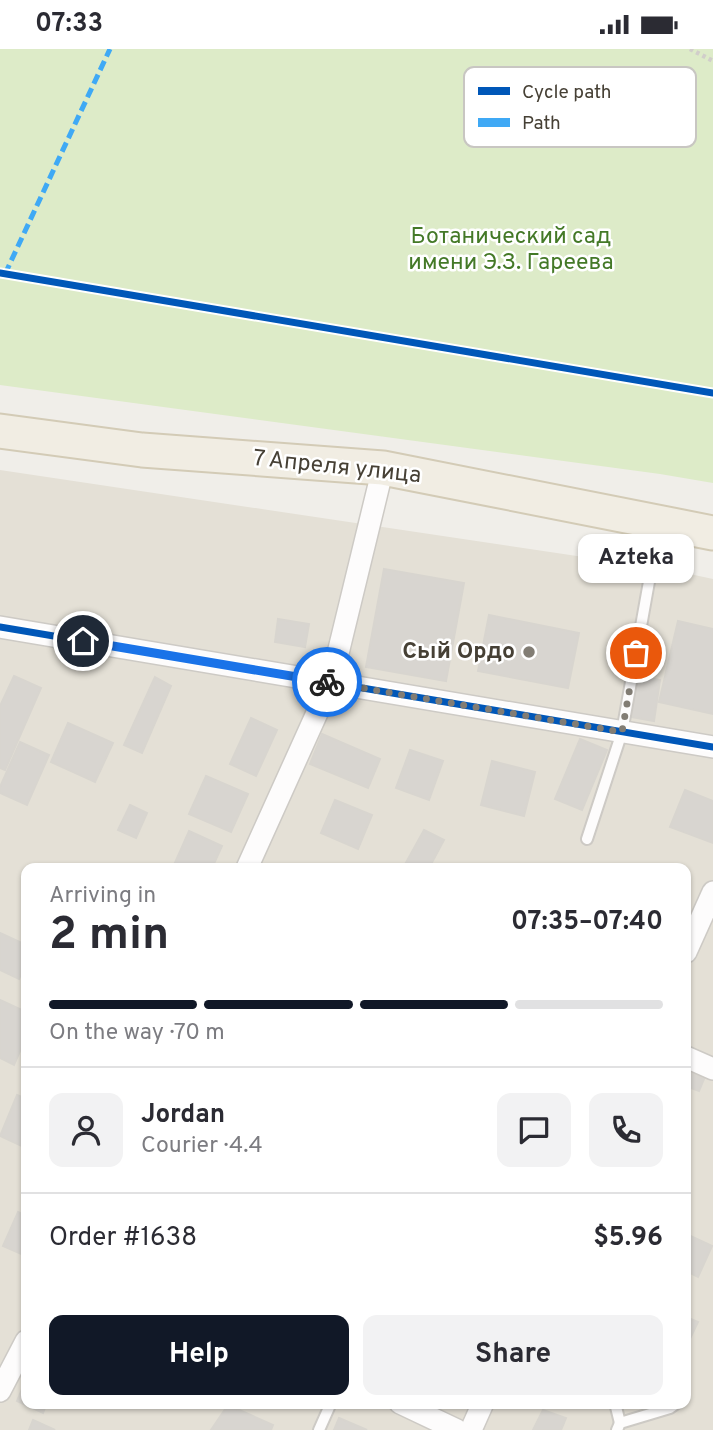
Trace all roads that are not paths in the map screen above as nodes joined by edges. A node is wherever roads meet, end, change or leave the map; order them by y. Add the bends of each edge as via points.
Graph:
1 (0, 431) edge
2 (383, 468) junction
3 (659, 523) junction
4 (713, 533) edge
5 (0, 627) edge
6 (331, 682) junction
7 (622, 732) junction
8 (713, 747) edge
9 (587, 839) dead end
10 (249, 863) edge
11 (713, 892) edge
12 (691, 941) edge
13 (691, 1059) edge
14 (713, 1069) edge
15 (21, 1351) edge
16 (0, 1391) edge
17 (328, 1409) edge
18 (413, 1409) edge
19 (480, 1409) edge
20 (616, 1409) edge
21 (667, 1409) edge
22 (618, 1427) edge
23 (319, 1430) edge
24 (457, 1430) edge
25 (471, 1430) edge

1 - 2 main road, 7 Апреля улица via 142,450
2 - 3 main road, 7 Апреля улица
2 - 6 street
3 - 4 main road, 7 Апреля улица
3 - 7 lane
5 - 6 street
6 - 7 street
6 - 10 street
7 - 8 street
7 - 9 lane
11 - 12 street
13 - 14 street
15 - 16 street
17 - 23 lane
18 - 24 street
19 - 25 street
20 - 22 lane
21 - 22 lane

